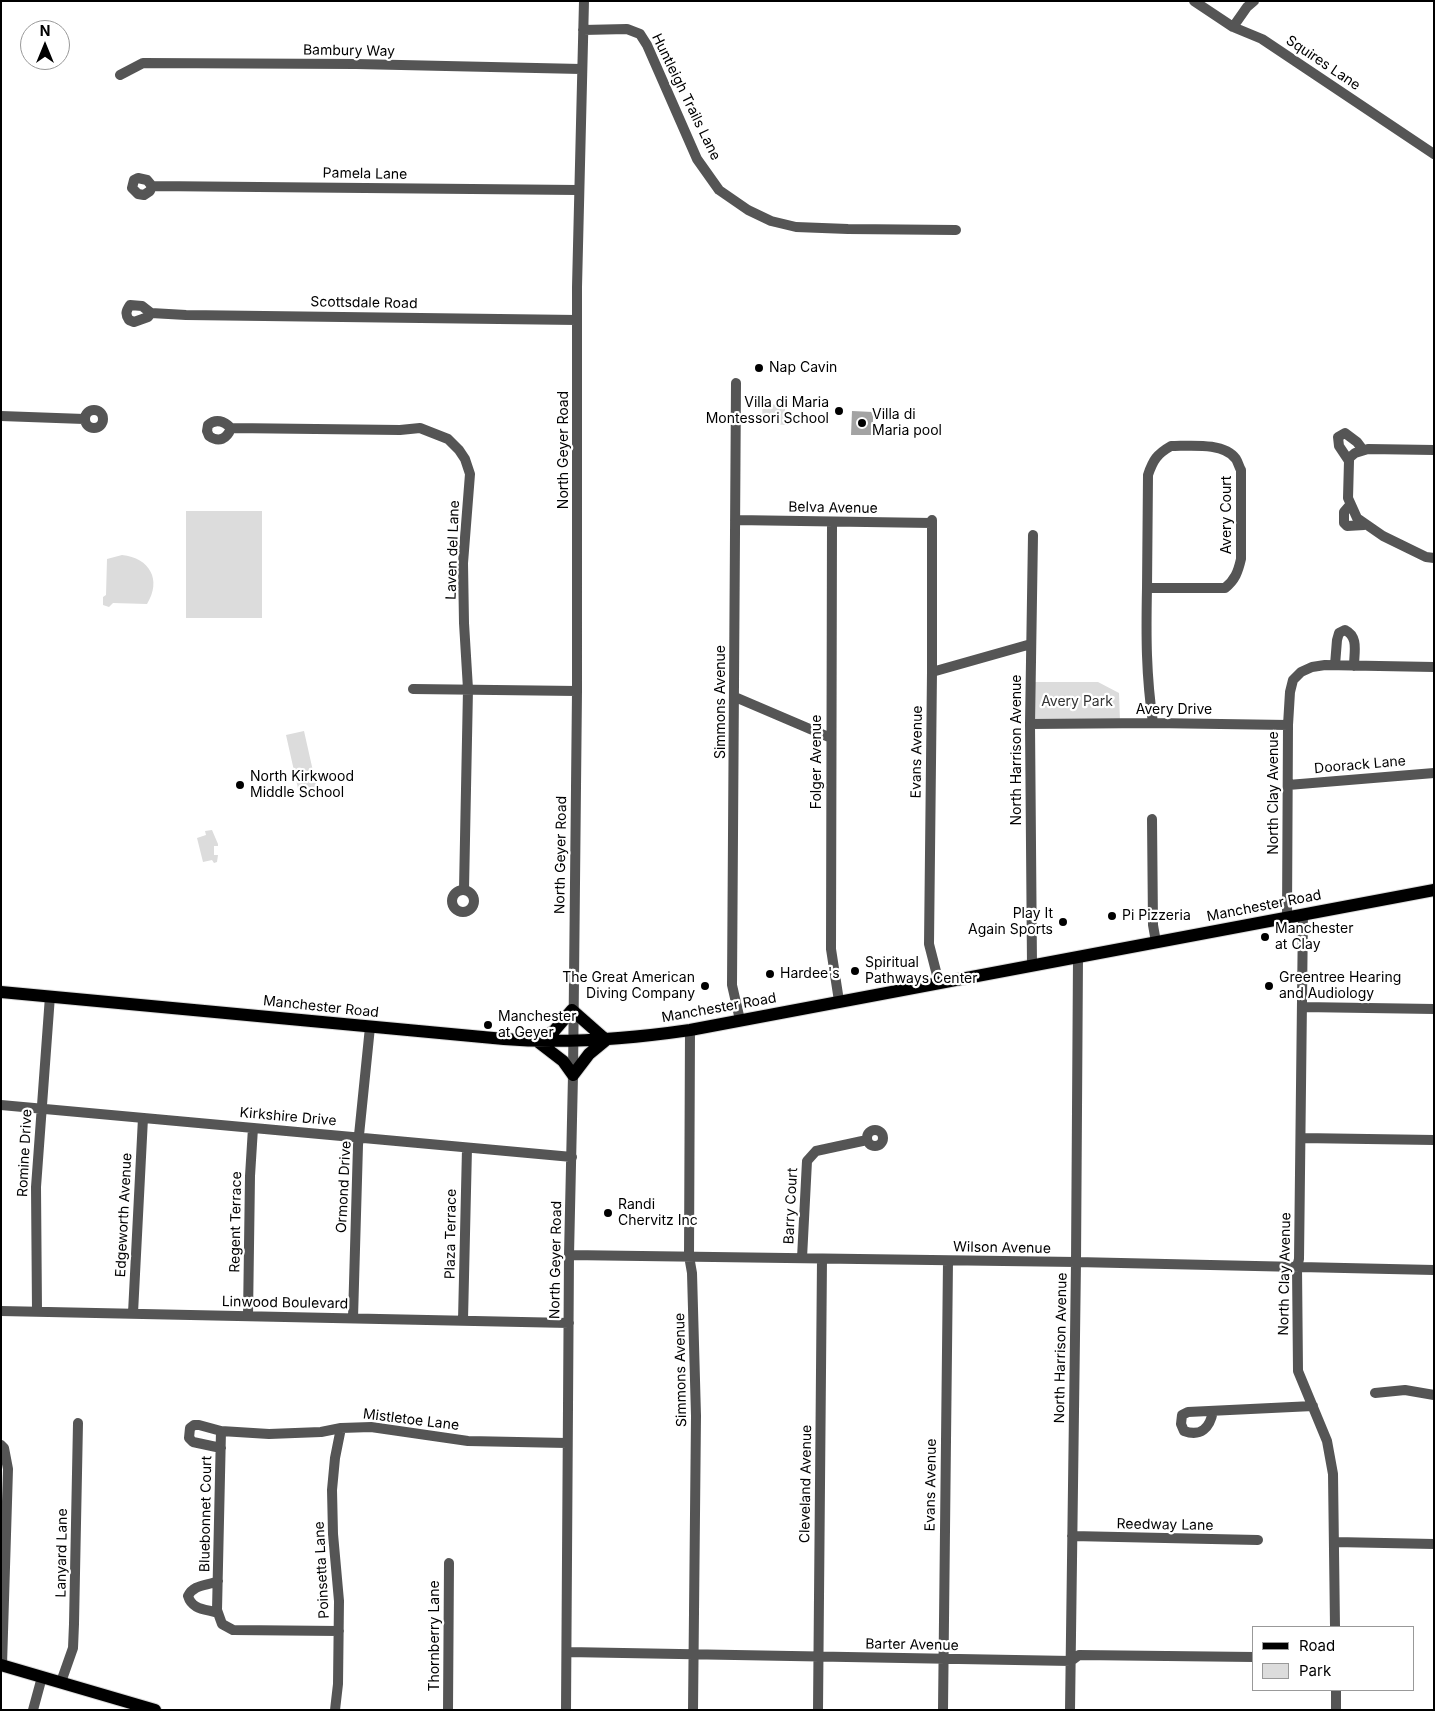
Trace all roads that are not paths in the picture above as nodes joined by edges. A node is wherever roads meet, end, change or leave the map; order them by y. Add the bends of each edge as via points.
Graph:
1 (584, 1) edge
2 (1194, 1) edge
3 (1254, 1) edge
4 (1233, 27) junction
5 (583, 30) junction
6 (581, 68) junction
7 (120, 75) dead end
8 (1434, 154) edge
9 (152, 186) dead end
10 (578, 190) junction
11 (956, 230) dead end
12 (151, 313) dead end
13 (577, 320) junction
14 (736, 383) dead end
15 (1, 416) edge
16 (84, 419) dead end
17 (231, 428) dead end
18 (1363, 450) junction
19 (1434, 450) edge
20 (1348, 460) junction
21 (735, 520) junction
22 (832, 522) junction
23 (932, 522) joint
24 (1033, 535) dead end
25 (1434, 558) edge
26 (1147, 588) junction
27 (1031, 644) junction
28 (1334, 665) junction
29 (1354, 666) junction
30 (1434, 667) edge
31 (932, 672) junction
32 (413, 689) dead end
33 (468, 689) junction
34 (577, 692) junction
35 (735, 697) junction
36 (1153, 723) junction
37 (1030, 724) junction
38 (1288, 725) junction
39 (831, 738) junction
40 (1434, 773) edge
41 (1288, 785) junction
42 (1152, 819) dead end
43 (464, 889) dead end
44 (1434, 890) edge
45 (1303, 914) junction
46 (1287, 917) junction
47 (1156, 942) junction
48 (1078, 957) junction
49 (1032, 965) junction
50 (939, 983) junction
51 (1, 992) edge
52 (50, 996) junction
53 (839, 1001) junction
54 (1302, 1007) junction
55 (1434, 1009) edge
56 (572, 1010) junction
57 (740, 1020) junction
58 (370, 1027) junction
59 (690, 1030) junction
60 (606, 1040) junction
61 (537, 1041) junction
62 (573, 1042) junction
63 (573, 1075) junction
64 (1, 1105) edge
65 (42, 1108) junction
66 (143, 1118) junction
67 (253, 1128) junction
68 (360, 1137) junction
69 (1301, 1138) junction
70 (867, 1140) dead end
71 (1434, 1140) edge
72 (467, 1148) junction
73 (572, 1157) junction
74 (569, 1255) junction
75 (689, 1256) junction
76 (802, 1258) junction
77 (822, 1259) junction
78 (948, 1261) junction
79 (1076, 1262) junction
80 (1297, 1267) junction
81 (1434, 1270) edge
82 (1, 1311) edge
83 (37, 1311) junction
84 (133, 1313) junction
85 (248, 1316) junction
86 (353, 1318) junction
87 (463, 1320) junction
88 (569, 1323) junction
89 (1375, 1393) dead end
90 (1434, 1395) edge
91 (1312, 1406) junction
92 (1213, 1412) dead end
93 (78, 1423) dead end
94 (341, 1428) junction
95 (221, 1431) junction
96 (568, 1443) junction
97 (1, 1445) edge
98 (221, 1448) junction
99 (1072, 1536) junction
100 (1258, 1540) dead end
101 (1335, 1542) junction
102 (1434, 1544) edge
103 (450, 1563) dead end
104 (218, 1581) junction
105 (218, 1612) junction
106 (1335, 1626) edge
107 (339, 1631) junction
108 (567, 1652) junction
109 (693, 1655) junction
110 (817, 1657) junction
111 (1252, 1658) edge
112 (943, 1660) junction
113 (1070, 1662) junction
114 (2, 1665) edge
115 (42, 1677) junction
116 (61, 1682) junction
117 (1336, 1691) edge
118 (33, 1710) edge
119 (155, 1710) edge
120 (335, 1710) edge
121 (448, 1710) edge
122 (566, 1710) edge
123 (693, 1710) edge
124 (818, 1710) edge
125 (942, 1710) edge
126 (1070, 1710) edge
127 (1336, 1710) edge

1 - 5 street, North Geyer Road
2 - 4 street, Squires Lane
3 - 4 street
4 - 8 street, Squires Lane via 1262,39
5 - 6 street, North Geyer Road
5 - 11 street, Huntleigh Trails Lane via 627,29 640,34 697,159 719,190 748,210 771,221 796,227
6 - 7 street, Bambury Way via 142,63
6 - 10 street, North Geyer Road
9 - 10 street, Pamela Lane
10 - 13 street, North Geyer Road
12 - 13 street, Scottsdale Road
13 - 34 street, North Geyer Road
14 - 21 street, Simmons Avenue
15 - 16 street
17 - 33 street, Laven del Lane via 420,428 448,439 459,450 470,474 463,563
18 - 19 street
18 - 20 street
18 - 20 street via 1345,433 1339,436 1339,446
20 - 25 street via 1348,498 1357,518 1419,554
21 - 22 street, Belva Avenue
21 - 35 street, Simmons Avenue
22 - 23 street, Belva Avenue
22 - 39 street, Folger Avenue
23 - 31 street, Evans Avenue
24 - 27 street, North Harrison Avenue
26 - 26 street, Avery Court via 1148,475 1152,462 1171,446 1218,448 1229,452 1241,470 1241,559 1232,582 1225,588
26 - 36 street, Avery Court via 1145,651
27 - 31 street
27 - 37 street, North Harrison Avenue
28 - 29 street
28 - 29 street via 1339,633 1345,630 1355,639
28 - 38 street, North Clay Avenue via 1312,667 1300,672 1293,680
29 - 30 street
31 - 50 street, Evans Avenue via 929,944
32 - 33 street
33 - 34 street
33 - 43 street, Laven del Lane
34 - 56 street, North Geyer Road
35 - 39 street
35 - 57 street, Simmons Avenue via 732,985
36 - 37 street, Avery Drive
36 - 38 street, Avery Drive
37 - 49 street, North Harrison Avenue
38 - 41 street, North Clay Avenue
39 - 53 street, Folger Avenue via 831,949
40 - 41 street, Doorack Lane
41 - 46 street, North Clay Avenue
42 - 47 street
44 - 45 main road, Manchester Road
45 - 46 main road, Manchester Road
45 - 54 street, North Clay Avenue
46 - 47 main road, Manchester Road
47 - 48 main road, Manchester Road
48 - 49 main road, Manchester Road
48 - 79 street, North Harrison Avenue
49 - 50 main road, Manchester Road
50 - 53 main road, Manchester Road
51 - 52 main road, Manchester Road
52 - 58 main road, Manchester Road
52 - 65 street, Romine Drive
53 - 57 main road, Manchester Road
54 - 55 street
54 - 69 street, North Clay Avenue
56 - 60 main road
56 - 61 main road via 554,1031
56 - 62 street, North Geyer Road
57 - 59 main road, Manchester Road
58 - 61 main road, Manchester Road
58 - 68 street, Ormond Drive
59 - 60 main road, Manchester Road
59 - 75 street, Simmons Avenue
60 - 62 main road, Manchester Road
60 - 63 main road via 589,1054
61 - 62 main road, Manchester Road
61 - 63 main road
62 - 63 street, North Geyer Road
63 - 73 street, North Geyer Road
64 - 65 street, Kirkshire Drive
65 - 66 street, Kirkshire Drive
65 - 83 street, Romine Drive via 36,1187
66 - 67 street, Kirkshire Drive
66 - 84 street, Edgeworth Avenue
67 - 68 street, Kirkshire Drive
67 - 85 street, Regent Terrace
68 - 72 street, Kirkshire Drive
68 - 86 street, Ormond Drive
69 - 71 street
69 - 80 street, North Clay Avenue
70 - 76 street, Barry Court via 816,1150 807,1161
72 - 73 street, Kirkshire Drive
72 - 87 street, Plaza Terrace
73 - 74 street, North Geyer Road
74 - 75 street, Wilson Avenue
74 - 88 street, North Geyer Road
75 - 76 street, Wilson Avenue
75 - 109 street, Simmons Avenue via 696,1381
76 - 77 street, Wilson Avenue
77 - 78 street, Wilson Avenue
77 - 110 street, Cleveland Avenue
78 - 79 street, Wilson Avenue
78 - 112 street, Evans Avenue
79 - 80 street, Wilson Avenue
79 - 99 street, North Harrison Avenue
80 - 81 street, Wilson Avenue
80 - 91 street, North Clay Avenue via 1298,1371
82 - 83 street, Linwood Boulevard
83 - 84 street, Linwood Boulevard
84 - 85 street, Linwood Boulevard
85 - 86 street, Linwood Boulevard
86 - 87 street, Linwood Boulevard
87 - 88 street, Linwood Boulevard
88 - 96 street, North Geyer Road
89 - 90 street via 1405,1390
91 - 92 street
91 - 101 street, North Clay Avenue via 1331,1458
93 - 116 street, Lanyard Lane via 73,1648
94 - 95 street, Mistletoe Lane via 269,1434
94 - 96 street, Mistletoe Lane via 371,1427 468,1441
94 - 107 street, Poinsetta Lane via 332,1490
95 - 98 street, Bluebonnet Court
95 - 98 street, Bluebonnet Court via 194,1425 189,1433 193,1442
96 - 108 street, North Geyer Road
97 - 114 street via 8,1469
98 - 104 street, Bluebonnet Court
99 - 100 street, Reedway Lane
99 - 113 street, North Harrison Avenue
101 - 102 street
101 - 106 street, North Clay Avenue
103 - 121 street, Thornberry Lane
104 - 105 street, Bluebonnet Court
104 - 105 street, Bluebonnet Court via 198,1586 188,1596 196,1607
105 - 107 street, Bluebonnet Court via 222,1624 233,1630
107 - 120 street, Poinsetta Lane
108 - 109 street, Barter Avenue
108 - 122 street, North Geyer Road
109 - 110 street, Barter Avenue
109 - 123 street, Simmons Avenue
110 - 112 street, Barter Avenue
110 - 124 street, Cleveland Avenue
111 - 113 street, Barter Avenue via 1079,1655
112 - 113 street, Barter Avenue
112 - 125 street, Evans Avenue
113 - 126 street, North Harrison Avenue
114 - 115 main road
115 - 116 main road
115 - 118 street
116 - 119 main road
117 - 127 street

